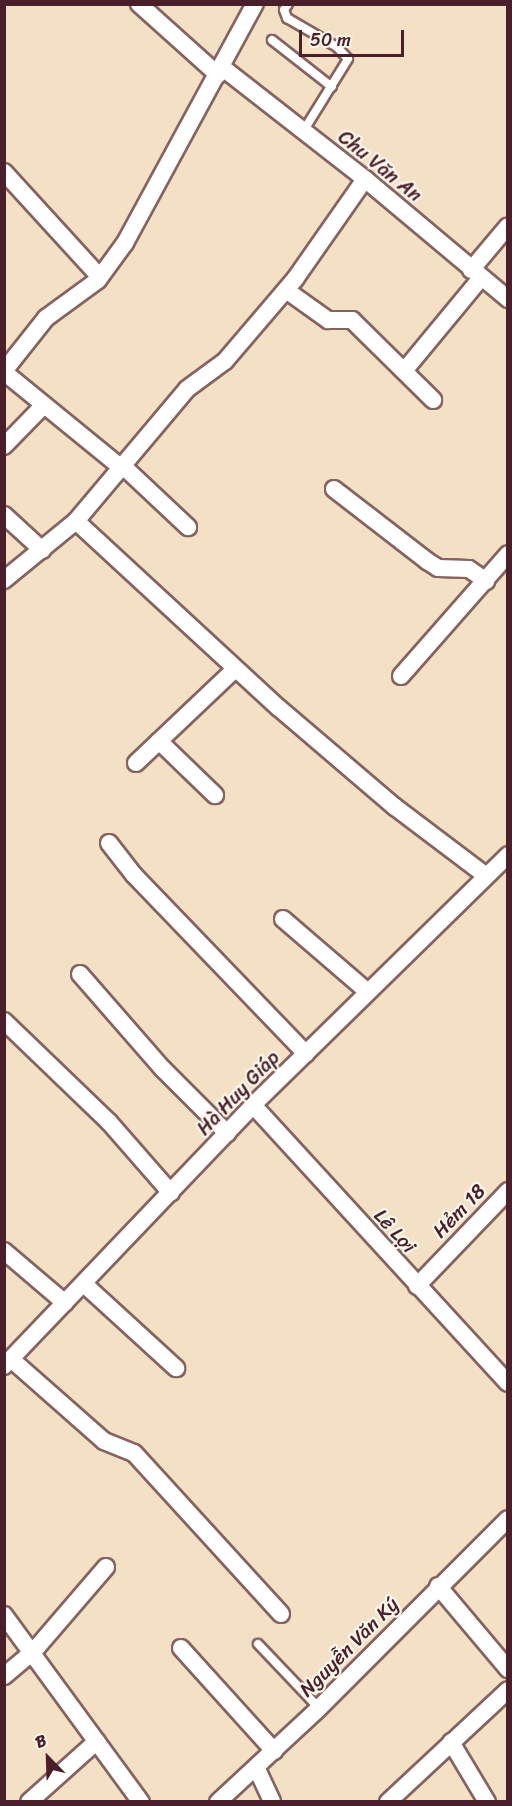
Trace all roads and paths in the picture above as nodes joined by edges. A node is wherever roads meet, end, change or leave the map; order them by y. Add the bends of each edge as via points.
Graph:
1 (139, 4) edge
2 (255, 4) edge
3 (288, 4) edge
4 (272, 40) dead end
5 (221, 71) junction
6 (332, 87) junction
7 (303, 130) junction
8 (4, 172) edge
9 (365, 179) junction
10 (507, 225) edge
11 (476, 274) junction
12 (100, 277) junction
13 (286, 290) junction
14 (507, 299) edge
15 (404, 371) junction
16 (4, 372) edge
17 (433, 400) dead end
18 (44, 405) junction
19 (4, 446) edge
20 (123, 468) junction
21 (334, 489) dead end
22 (4, 515) edge
23 (76, 521) junction
24 (188, 527) dead end
25 (42, 550) junction
26 (507, 554) edge
27 (486, 580) junction
28 (6, 584) edge
29 (235, 669) junction
30 (401, 676) dead end
31 (159, 741) junction
32 (136, 763) dead end
33 (215, 795) dead end
34 (109, 843) dead end
35 (507, 855) edge
36 (485, 875) junction
37 (283, 919) dead end
38 (80, 974) dead end
39 (368, 992) junction
40 (4, 1021) edge
41 (306, 1054) junction
42 (253, 1105) junction
43 (227, 1134) junction
44 (507, 1191) edge
45 (171, 1193) junction
46 (4, 1251) edge
47 (84, 1284) junction
48 (417, 1286) junction
49 (65, 1303) junction
50 (8, 1362) edge
51 (176, 1368) dead end
52 (507, 1383) edge
53 (507, 1519) edge
54 (106, 1567) dead end
55 (438, 1586) junction
56 (281, 1614) dead end
57 (4, 1615) edge
58 (258, 1644) dead end
59 (181, 1648) dead end
60 (33, 1652) junction
61 (507, 1669) edge
62 (4, 1676) edge
63 (507, 1690) edge
64 (319, 1708) junction
65 (98, 1741) junction
66 (451, 1742) junction
67 (274, 1751) junction
68 (256, 1767) junction
69 (29, 1802) edge
70 (141, 1802) edge
71 (218, 1802) edge
72 (272, 1802) edge
73 (388, 1802) edge
74 (487, 1802) edge

1 - 5 street, Chu Văn An
2 - 5 street
3 - 6 lane via 284,10 287,18 346,54 348,63
4 - 6 lane
5 - 7 street, Chu Văn An
5 - 12 street via 125,243
6 - 7 lane
7 - 9 street, Chu Văn An
8 - 12 street
9 - 11 street, Chu Văn An
9 - 13 street
10 - 11 street
11 - 14 street, Chu Văn An
11 - 15 street
12 - 16 street via 46,318
13 - 15 street via 328,320 352,320
13 - 20 street via 225,361 188,389
15 - 17 street
16 - 18 street
18 - 19 street
18 - 20 street
20 - 23 street
20 - 24 street
21 - 27 street via 438,568 469,569
22 - 25 street
23 - 25 street
23 - 29 street
25 - 28 street
26 - 27 street
27 - 30 street
29 - 31 street
29 - 36 street via 394,807
31 - 32 street
31 - 33 street
34 - 41 street
35 - 36 street, Hà Huy Giáp
36 - 39 street, Hà Huy Giáp
37 - 39 street
38 - 43 street via 163,1070
39 - 41 street, Hà Huy Giáp
40 - 45 street via 108,1122
41 - 42 street, Hà Huy Giáp
42 - 43 street, Hà Huy Giáp
42 - 48 street, Lê Lợi
43 - 45 street, Hà Huy Giáp
44 - 48 street, Hẻm 18
45 - 47 street, Hà Huy Giáp
46 - 49 street
47 - 49 street, Hà Huy Giáp
47 - 51 street
48 - 52 street, Lê Lợi
49 - 50 street, Hà Huy Giáp
50 - 56 street via 104,1441 134,1454
53 - 55 street, Nguyễn Văn Ký
54 - 60 street
55 - 61 street
55 - 64 street, Nguyễn Văn Ký
57 - 60 street
58 - 64 lane
59 - 67 street
60 - 62 street
60 - 65 street
63 - 66 street
64 - 67 street, Nguyễn Văn Ký
65 - 69 street
65 - 70 street
66 - 73 street
66 - 74 street
67 - 68 street, Nguyễn Văn Ký
68 - 71 street, Nguyễn Văn Ký
68 - 72 street

